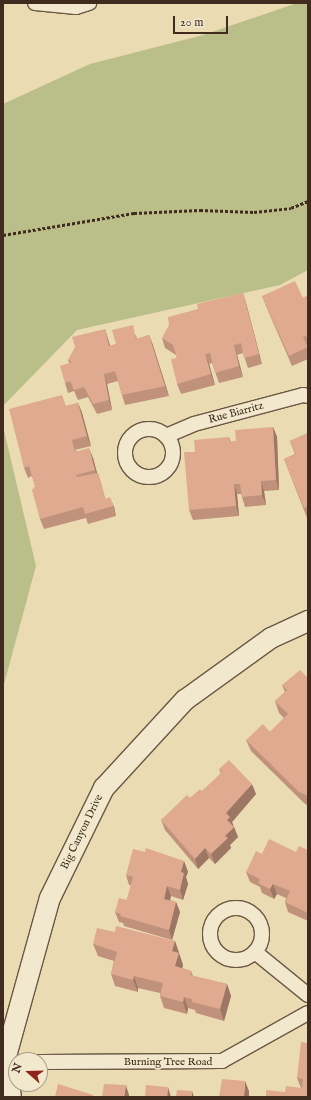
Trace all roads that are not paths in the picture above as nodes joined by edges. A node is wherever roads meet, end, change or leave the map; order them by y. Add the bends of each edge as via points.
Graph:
1 (35, 3) edge
2 (89, 3) edge
3 (308, 396) edge
4 (166, 436) dead end
5 (308, 622) edge
6 (256, 952) dead end
7 (308, 995) edge
8 (308, 1014) edge
9 (48, 1062) edge
10 (7, 1063) edge
11 (11, 1097) edge

1 - 2 street via 76,7
3 - 4 street, Rue Biarritz via 303,395 194,424
5 - 10 street, Big Canyon Drive via 271,638 185,700 104,788 50,898
6 - 7 street
8 - 9 street, Burning Tree Road via 222,1061
10 - 11 street, Big Canyon Drive

